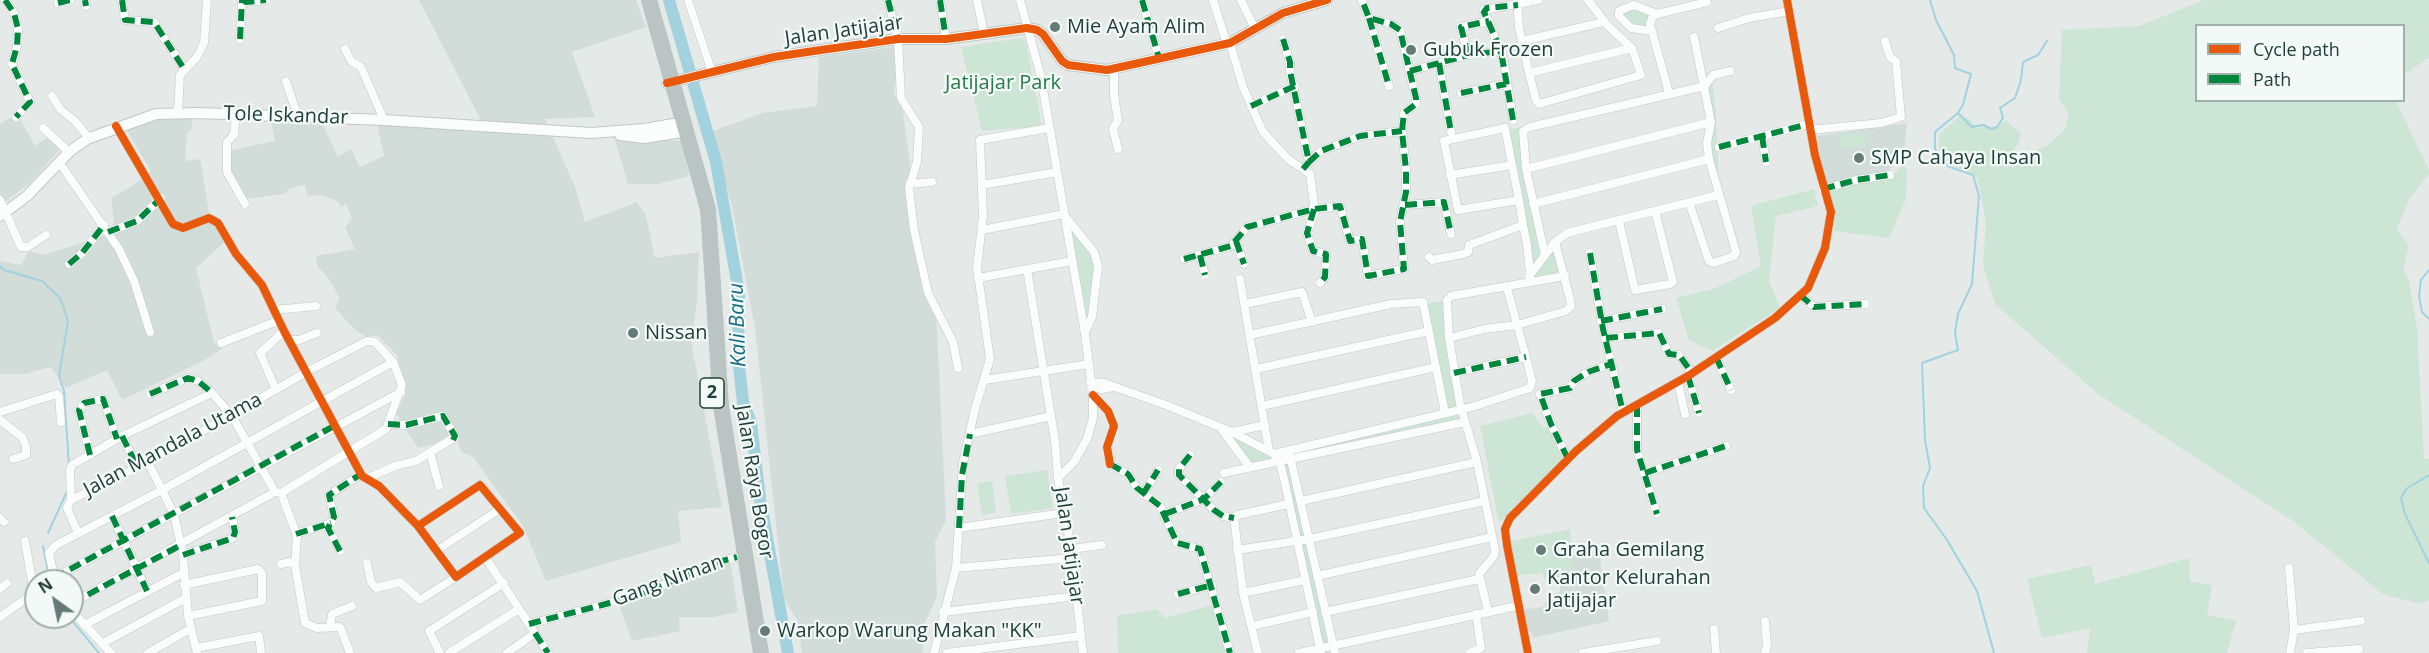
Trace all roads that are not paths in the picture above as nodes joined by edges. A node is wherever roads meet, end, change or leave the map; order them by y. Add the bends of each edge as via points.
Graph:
1 (5, 0) edge
2 (70, 0) edge
3 (122, 0) edge
4 (242, 0) edge
5 (266, 0) edge
6 (643, 0) edge
7 (649, 0) edge
8 (688, 0) edge
9 (888, 0) edge
10 (940, 0) edge
11 (977, 0) edge
12 (1020, 0) edge
13 (1142, 0) edge
14 (1213, 0) edge
15 (1241, 0) edge
16 (1328, 0) edge
17 (1362, 0) edge
18 (1538, 0) edge
19 (1588, 0) edge
20 (1787, 0) edge
21 (209, 1) edge
22 (1517, 2) edge
23 (1707, 2) dead end
24 (58, 3) dead end
25 (1300, 4) edge
26 (1790, 11) junction
27 (1657, 14) junction
28 (1369, 18) junction
29 (1489, 21) junction
30 (1604, 22) junction
31 (1027, 28) junction
32 (1718, 28) dead end
33 (1256, 29) junction
34 (1652, 31) junction
35 (984, 34) junction
36 (1694, 37) dead end
37 (240, 39) dead end
38 (898, 39) junction
39 (946, 39) junction
40 (1283, 39) dead end
41 (1522, 41) junction
42 (1885, 41) dead end
43 (1229, 43) junction
44 (1632, 48) junction
45 (345, 49) dead end
46 (1501, 51) junction
47 (1468, 55) junction
48 (1159, 58) junction
49 (1439, 63) junction
50 (1114, 68) junction
51 (184, 69) junction
52 (1730, 70) dead end
53 (1410, 71) junction
54 (712, 72) junction
55 (1529, 73) junction
56 (286, 81) dead end
57 (674, 82) junction
58 (1506, 84) junction
59 (1295, 86) junction
60 (1389, 86) dead end
61 (1705, 86) junction
62 (1461, 93) dead end
63 (1669, 93) junction
64 (52, 96) dead end
65 (1251, 106) junction
66 (178, 113) junction
67 (236, 115) junction
68 (16, 117) dead end
69 (298, 117) junction
70 (384, 120) junction
71 (1513, 120) dead end
72 (1711, 122) junction
73 (117, 126) junction
74 (683, 127) junction
75 (1810, 127) junction
76 (43, 128) dead end
77 (1049, 128) junction
78 (1402, 131) junction
79 (1451, 132) dead end
80 (1762, 136) junction
81 (89, 138) junction
82 (1719, 147) dead end
83 (1118, 148) dead end
84 (69, 152) junction
85 (1708, 159) junction
86 (59, 162) junction
87 (1767, 162) dead end
88 (1512, 165) junction
89 (1306, 166) junction
90 (1526, 169) junction
91 (1057, 172) junction
92 (1450, 175) junction
93 (1890, 175) dead end
94 (932, 182) dead end
95 (910, 184) junction
96 (982, 185) junction
97 (1824, 189) junction
98 (1718, 195) junction
99 (161, 198) junction
100 (0, 200) edge
101 (1519, 201) junction
102 (1689, 202) junction
103 (244, 204) dead end
104 (1533, 204) junction
105 (1404, 205) junction
106 (1314, 209) junction
107 (1655, 212) junction
108 (3, 214) edge
109 (1064, 214) junction
110 (1619, 221) junction
111 (1523, 225) junction
112 (106, 228) junction
113 (982, 230) junction
114 (1451, 234) dead end
115 (46, 236) dead end
116 (1236, 241) junction
117 (1555, 242) junction
118 (1590, 253) dead end
119 (1200, 255) junction
120 (1545, 255) junction
121 (1429, 257) dead end
122 (1184, 260) dead end
123 (1072, 261) junction
124 (69, 264) dead end
125 (1244, 264) dead end
126 (1027, 269) junction
127 (1205, 274) dead end
128 (1565, 276) junction
129 (978, 278) junction
130 (1528, 278) junction
131 (1240, 279) dead end
132 (1320, 283) dead end
133 (1507, 288) junction
134 (1800, 295) junction
135 (1245, 304) junction
136 (1865, 304) dead end
137 (316, 306) dead end
138 (1662, 309) dead end
139 (273, 310) junction
140 (280, 320) junction
141 (1601, 321) junction
142 (1312, 322) junction
143 (1517, 325) junction
144 (284, 331) junction
145 (1429, 331) junction
146 (150, 332) dead end
147 (317, 333) dead end
148 (1085, 334) junction
149 (1250, 335) junction
150 (1449, 338) junction
151 (1606, 338) junction
152 (289, 340) junction
153 (221, 343) dead end
154 (1526, 357) junction
155 (1716, 357) junction
156 (393, 362) junction
157 (1089, 364) junction
158 (1611, 364) junction
159 (1436, 367) junction
160 (957, 368) dead end
161 (1256, 369) junction
162 (1043, 371) junction
163 (308, 372) junction
164 (1454, 374) junction
165 (1690, 375) junction
166 (985, 380) junction
167 (1678, 382) junction
168 (1091, 384) junction
169 (276, 390) junction
170 (1731, 390) dead end
171 (401, 392) junction
172 (212, 393) junction
173 (150, 394) dead end
174 (322, 400) junction
175 (1636, 405) junction
176 (1262, 406) junction
177 (1462, 408) junction
178 (0, 412) edge
179 (1623, 412) junction
180 (1445, 413) junction
181 (1699, 413) dead end
182 (1685, 414) dead end
183 (232, 416) junction
184 (1051, 416) junction
185 (0, 420) edge
186 (61, 422) dead end
187 (1465, 422) junction
188 (388, 424) junction
189 (1265, 425) junction
190 (334, 426) junction
191 (1219, 426) junction
192 (1374, 430) junction
193 (1232, 432) junction
194 (970, 434) junction
195 (120, 438) junction
196 (1377, 441) junction
197 (246, 442) junction
198 (1726, 447) dead end
199 (1288, 449) junction
200 (347, 450) junction
201 (430, 452) junction
202 (1272, 453) junction
203 (1190, 454) dead end
204 (90, 455) junction
205 (13, 459) dead end
206 (1291, 459) junction
207 (1568, 459) junction
208 (148, 462) junction
209 (1477, 462) junction
210 (1280, 463) junction
211 (1110, 464) dead end
212 (137, 466) junction
213 (1249, 466) junction
214 (260, 468) junction
215 (1158, 470) dead end
216 (1224, 473) dead end
217 (1645, 473) junction
218 (364, 476) junction
219 (1058, 478) junction
220 (1221, 482) dead end
221 (439, 486) dead end
222 (162, 490) junction
223 (278, 493) junction
224 (1143, 494) junction
225 (1204, 499) junction
226 (71, 500) junction
227 (1300, 501) junction
228 (1485, 501) junction
229 (1288, 504) junction
230 (500, 509) junction
231 (1063, 513) junction
232 (174, 514) junction
233 (1165, 514) junction
234 (1657, 514) dead end
235 (112, 516) junction
236 (232, 517) junction
237 (1234, 518) junction
238 (331, 523) junction
239 (418, 526) junction
240 (959, 528) junction
241 (78, 533) junction
242 (296, 534) junction
243 (1492, 537) junction
244 (1309, 538) junction
245 (1297, 540) junction
246 (122, 541) junction
247 (25, 542) dead end
248 (181, 544) junction
249 (1102, 545) dead end
250 (1071, 549) junction
251 (1237, 550) junction
252 (340, 551) dead end
253 (436, 551) junction
254 (183, 555) junction
255 (485, 557) junction
256 (737, 557) junction
257 (1072, 558) junction
258 (367, 563) dead end
259 (281, 564) dead end
260 (295, 565) junction
261 (956, 568) junction
262 (2289, 568) dead end
263 (53, 569) edge
264 (73, 569) edge
265 (135, 569) junction
266 (183, 573) junction
267 (1317, 576) junction
268 (456, 577) junction
269 (1479, 579) junction
270 (1305, 580) junction
271 (7, 583) dead end
272 (504, 583) junction
273 (184, 585) junction
274 (1212, 585) junction
275 (0, 589) edge
276 (147, 591) junction
277 (1243, 593) junction
278 (1178, 594) dead end
279 (1077, 596) junction
280 (84, 597) edge
281 (186, 598) junction
282 (352, 606) dead end
283 (1517, 606) junction
284 (519, 609) junction
285 (1488, 611) junction
286 (943, 612) junction
287 (1313, 612) junction
288 (1325, 612) junction
289 (1476, 614) junction
290 (188, 616) junction
291 (0, 617) edge
292 (1765, 621) dead end
293 (2361, 621) dead end
294 (529, 624) junction
295 (84, 626) joint
296 (1252, 626) junction
297 (330, 627) junction
298 (190, 629) junction
299 (1714, 629) dead end
300 (2294, 630) junction
301 (535, 633) junction
302 (1081, 636) junction
303 (1657, 641) dead end
304 (103, 644) junction
305 (1334, 649) edge
306 (197, 650) edge
307 (1320, 650) edge
308 (1626, 650) edge
309 (2359, 650) dead end
310 (111, 653) edge
311 (148, 653) edge
312 (261, 653) edge
313 (350, 653) edge
314 (440, 653) edge
315 (449, 653) edge
316 (508, 653) edge
317 (548, 653) edge
318 (753, 653) edge
319 (761, 653) edge
320 (934, 653) edge
321 (947, 653) edge
322 (1083, 653) edge
323 (1230, 653) edge
324 (1258, 653) edge
325 (1299, 653) edge
326 (1470, 653) edge
327 (1528, 653) edge
328 (1583, 653) edge
329 (1716, 653) edge
330 (1765, 653) edge
331 (2290, 653) edge
332 (2307, 653) edge

1 - 68 street via 18,28 12,64 30,102
2 - 24 street
3 - 51 street via 125,20 154,22
4 - 5 street
4 - 37 street
6 - 57 highway, Jalan Raya Bogor / 2
7 - 57 highway, Jalan Raya Bogor / 2
8 - 54 street
9 - 38 street
10 - 39 street
11 - 35 street
12 - 31 street
13 - 48 street
14 - 43 street
15 - 33 street
16 - 25 main road
17 - 28 street
18 - 22 street
19 - 30 street
20 - 26 street
21 - 51 street via 204,43
22 - 29 street via 1485,9
22 - 41 street
23 - 27 street
25 - 33 main road
26 - 32 street
26 - 75 street
27 - 34 street via 1652,18
27 - 34 street via 1634,5 1619,10 1619,16 1631,28
28 - 53 street via 1400,30
28 - 60 street
29 - 46 street
29 - 47 street via 1461,27
30 - 41 street
30 - 44 street
31 - 35 main road, Jalan Jatijajar
31 - 50 main road via 1043,34 1068,65
31 - 77 street, Jalan Jatijajar via 1041,77
33 - 43 main road
34 - 63 street
35 - 39 main road, Jalan Jatijajar
36 - 61 street
38 - 39 main road, Jalan Jatijajar
38 - 54 main road, Jalan Jatijajar via 774,57
38 - 95 street via 901,98 919,127 917,162
40 - 59 street
41 - 55 street
42 - 75 street via 1890,57 1896,61 1901,117 1881,123
43 - 48 main road
43 - 65 street
44 - 55 street
44 - 55 street via 1639,78 1542,104 1536,100
45 - 70 street via 351,61 361,67
46 - 47 street
46 - 58 street
47 - 49 street
48 - 50 main road
49 - 53 street
49 - 79 street
50 - 83 street via 1119,120 1113,129
51 - 66 street via 179,79
52 - 61 street via 1713,75
53 - 78 street via 1416,104 1404,113
54 - 57 main road, Jalan Jatijajar
56 - 69 street
57 - 74 highway, Jalan Raya Bogor / 2
58 - 62 street
58 - 71 street
59 - 65 street
59 - 89 street
61 - 63 street
61 - 72 street
63 - 90 street via 1527,128 1522,131
64 - 81 street
65 - 89 street via 1269,140
66 - 67 main road, Tole Iskandar
66 - 73 main road, Tole Iskandar via 156,114
67 - 69 main road, Tole Iskandar
67 - 103 street via 234,135 227,142 227,172
69 - 70 main road, Tole Iskandar
70 - 74 main road, Tole Iskandar via 638,138
72 - 85 street
72 - 90 street
73 - 81 main road, Tole Iskandar
73 - 99 street
74 - 256 highway, Jalan Raya Bogor / 2 via 703,220 714,407
74 - 319 highway, Jalan Raya Bogor / 2 via 708,209 722,416
75 - 80 street
75 - 97 street
76 - 84 street
77 - 91 street, Jalan Jatijajar
77 - 96 street via 980,140
78 - 89 street via 1360,136 1321,152
78 - 105 street
80 - 82 street
80 - 87 street
81 - 84 main road, Tole Iskandar
84 - 86 main road, Tole Iskandar
85 - 98 street
85 - 104 street
86 - 108 main road, Tole Iskandar via 34,190
86 - 112 street
88 - 92 street
88 - 92 street via 1504,128 1445,140
88 - 101 street
89 - 106 street
90 - 104 street
91 - 96 street
91 - 109 street, Jalan Jatijajar
92 - 101 street via 1456,208 1460,211
93 - 97 street
94 - 95 street
95 - 160 street via 911,210 928,293 953,342
96 - 113 street
97 - 134 street via 1832,218 1825,248 1808,288
98 - 102 street
98 - 102 street via 1737,252 1714,263 1709,261
99 - 112 street via 137,221
99 - 139 street via 171,220 179,227 206,218 218,223 236,254 262,285
100 - 108 street
101 - 111 street
102 - 107 street
104 - 120 street
105 - 106 street via 1400,222 1404,269 1368,276 1362,239 1350,241 1341,207
105 - 114 street via 1444,202
106 - 116 street via 1247,227
106 - 132 street via 1307,233 1313,251 1326,254 1325,277
107 - 110 street
107 - 110 street via 1673,282 1670,285 1635,290
108 - 115 street via 21,247
109 - 113 street
109 - 123 street, Jalan Jatijajar
109 - 148 street via 1089,245 1098,266 1092,317
110 - 117 street via 1567,233
111 - 121 street via 1469,245 1468,252 1463,254 1432,260
111 - 130 street
112 - 124 street
112 - 146 street via 134,281
113 - 129 street
116 - 119 street
116 - 125 street
117 - 120 street
117 - 128 street
118 - 141 street
119 - 122 street
119 - 127 street
120 - 130 street
123 - 126 street
123 - 148 street, Jalan Jatijajar
126 - 129 street
126 - 162 street
128 - 130 street
128 - 143 street via 1570,306 1566,311
129 - 166 street via 990,355
130 - 133 street
131 - 135 street
133 - 143 street
133 - 150 street via 1449,298
134 - 136 street via 1814,307
134 - 155 street via 1775,318
135 - 142 street via 1302,292
135 - 149 street
137 - 139 street
138 - 141 street
139 - 140 street
140 - 144 street
140 - 153 street
141 - 151 street
142 - 145 street via 1421,301 1426,303
142 - 149 street
143 - 150 street
143 - 154 street
144 - 152 street
144 - 169 street via 260,353
145 - 159 street
145 - 161 street
147 - 152 street
148 - 157 street, Jalan Jatijajar
149 - 161 street
150 - 164 street
151 - 158 street
151 - 165 street via 1659,333 1670,354 1679,355
152 - 163 street
154 - 164 street
154 - 177 street via 1530,388
155 - 165 street
155 - 170 street
156 - 163 street, Jalan Mandala Utama via 370,340
156 - 171 street via 400,375
156 - 174 street
157 - 162 street
157 - 168 street, Jalan Jatijajar
158 - 179 street
158 - 207 street via 1588,372 1570,388 1540,394
159 - 176 street
159 - 180 street
161 - 176 street
162 - 166 street
162 - 184 street
163 - 169 street, Jalan Mandala Utama
163 - 174 street
164 - 177 street
165 - 167 street
165 - 181 street
166 - 194 street
167 - 175 street
167 - 182 street
168 - 191 street via 1102,389 1113,387
168 - 219 street, Jalan Jatijajar via 1093,410 1087,439 1074,462
169 - 183 street, Jalan Mandala Utama
171 - 188 street
171 - 190 street
172 - 173 street via 188,378
172 - 183 street
172 - 195 street
174 - 190 street
174 - 197 street
175 - 179 street
175 - 217 street via 1637,450
176 - 189 street
177 - 180 street
177 - 187 street
178 - 186 street via 57,394
179 - 207 street
180 - 192 street
183 - 197 street
183 - 208 street, Jalan Mandala Utama
184 - 194 street
184 - 219 street
185 - 205 street via 22,437 26,446 25,456
187 - 196 street
187 - 209 street
188 - 200 street via 374,438
188 - 201 street via 406,425 443,416 455,436 453,441
189 - 193 street
189 - 202 street
190 - 200 street
190 - 214 street
191 - 193 street
191 - 213 street
192 - 196 street
192 - 199 street
193 - 202 street
194 - 240 street via 962,474
195 - 204 street
195 - 204 street via 103,399 84,403 79,411
195 - 212 street
196 - 206 street
197 - 214 street
197 - 222 street
198 - 217 street
199 - 202 street
199 - 206 street
200 - 218 street
200 - 223 street
201 - 218 street
201 - 221 street
202 - 210 street
203 - 225 street via 1178,473
204 - 226 street via 71,467
206 - 210 street
206 - 227 street
207 - 283 street via 1510,518 1505,529
208 - 212 street, Jalan Mandala Utama
208 - 222 street
209 - 227 street
209 - 228 street
210 - 213 street
210 - 229 street
211 - 224 street via 1128,474
212 - 226 street, Jalan Mandala Utama
213 - 216 street
214 - 223 street
214 - 232 street
215 - 224 street
217 - 234 street
218 - 238 street via 330,493 334,517
218 - 239 street
219 - 231 street, Jalan Jatijajar
220 - 225 street
222 - 232 street
222 - 235 street
223 - 236 street
223 - 242 street
224 - 233 street
225 - 233 street
225 - 237 street via 1223,516
226 - 241 street, Jalan Mandala Utama via 67,508
227 - 244 street
228 - 243 street
228 - 244 street
229 - 237 street
229 - 245 street
230 - 239 street via 480,485
230 - 253 street
230 - 255 street via 520,533
231 - 240 street
231 - 250 street, Jalan Jatijajar
232 - 246 street
232 - 248 street
233 - 274 street via 1177,543 1200,549
235 - 241 street
235 - 246 street
236 - 248 street
236 - 254 street via 232,538
237 - 251 street
238 - 242 street
238 - 252 street via 328,530
239 - 253 street
240 - 261 street
241 - 263 street via 50,550
242 - 260 street
243 - 267 street
243 - 269 street via 1494,556 1480,570
244 - 245 street
244 - 267 street
245 - 251 street
245 - 270 street
246 - 264 street
246 - 265 street
247 - 291 street via 34,593
248 - 254 street
248 - 265 street
249 - 250 street
250 - 257 street, Jalan Jatijajar
251 - 277 street
253 - 268 street
254 - 266 street
255 - 268 street
255 - 272 street
256 - 294 street, Gang Niman via 640,595
256 - 318 highway, Jalan Raya Bogor / 2
257 - 261 street
257 - 279 street, Jalan Jatijajar
258 - 268 street via 376,588 399,582 420,600
259 - 260 street
260 - 297 street via 306,624
261 - 286 street
262 - 300 street
265 - 276 street
265 - 280 street
266 - 273 street
266 - 276 street
267 - 288 street
269 - 285 street
269 - 288 street
270 - 277 street
270 - 287 street
271 - 275 street
272 - 284 street
272 - 314 street via 429,631
273 - 281 street
273 - 290 street via 261,571 261,601
274 - 278 street
274 - 323 street
276 - 295 street
277 - 296 street
279 - 286 street
279 - 302 street, Jalan Jatijajar
281 - 290 street
281 - 304 street
282 - 297 street via 332,614
283 - 285 street
283 - 327 street
284 - 294 street
284 - 315 street
285 - 289 street
286 - 320 street
287 - 296 street
287 - 307 street
288 - 305 street
289 - 305 street
289 - 326 street via 1481,648
290 - 298 street
292 - 330 street
293 - 300 street
294 - 301 street
295 - 304 street
296 - 324 street
297 - 313 street via 340,627
298 - 306 street
298 - 311 street
299 - 329 street
300 - 331 street
301 - 316 street
301 - 317 street
302 - 321 street
302 - 322 street, Jalan Jatijajar
303 - 308 street
304 - 310 street
305 - 307 street
306 - 312 street via 259,636
307 - 325 street
308 - 328 street
309 - 332 street

